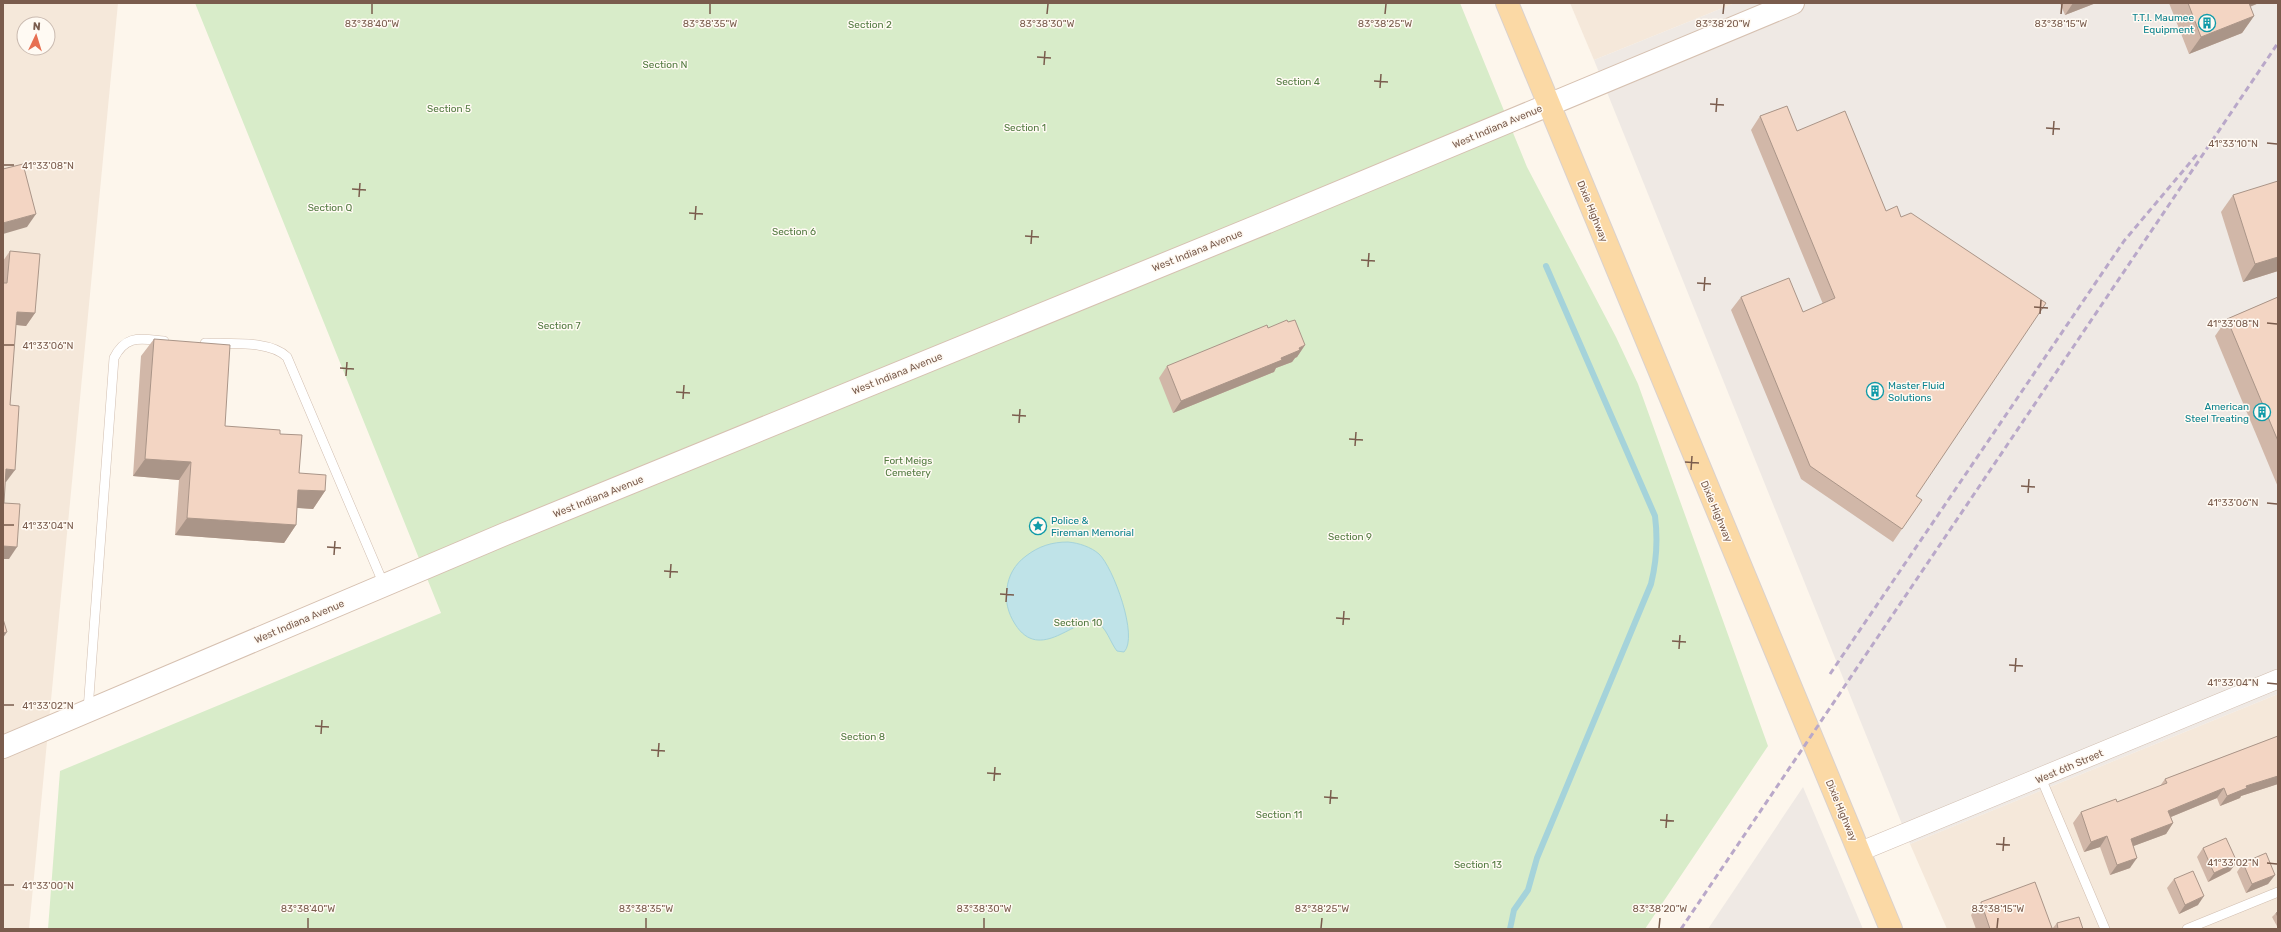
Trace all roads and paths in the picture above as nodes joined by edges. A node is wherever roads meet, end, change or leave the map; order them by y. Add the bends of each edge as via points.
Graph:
1 (1507, 3) edge
2 (1793, 3) edge
3 (1549, 104) junction
4 (176, 341) edge
5 (199, 343) edge
6 (384, 585) junction
7 (2278, 679) edge
8 (88, 711) junction
9 (3, 747) edge
10 (2041, 778) junction
11 (1859, 852) junction
12 (2278, 892) edge
13 (1891, 929) edge
14 (2105, 929) edge
15 (2187, 929) edge

1 - 3 main road, Dixie Highway
2 - 3 main road, West Indiana Avenue
3 - 6 main road, West Indiana Avenue
3 - 11 main road, Dixie Highway
4 - 8 lane via 128,341 119,348 114,358
5 - 6 lane via 268,346 279,349 287,357
6 - 8 main road, West Indiana Avenue
7 - 10 street, West 6th Street
8 - 9 main road, West Indiana Avenue
10 - 11 street, West 6th Street
10 - 14 lane
11 - 13 main road, Dixie Highway
12 - 15 lane

